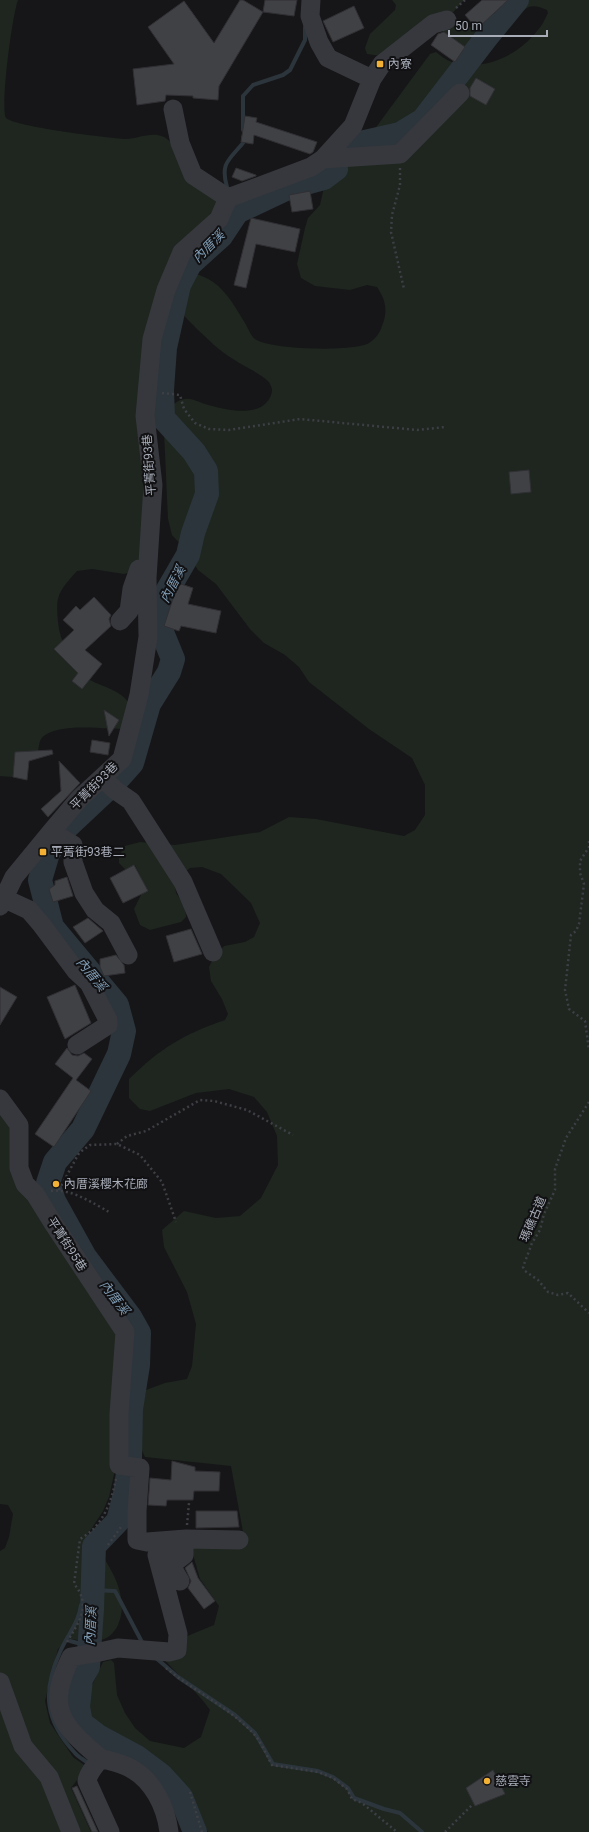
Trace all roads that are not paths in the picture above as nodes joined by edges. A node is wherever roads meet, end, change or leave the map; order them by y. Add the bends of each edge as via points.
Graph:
1 (311, 0) edge
2 (446, 20) dead end
3 (372, 79) junction
4 (460, 93) dead end
5 (174, 109) dead end
6 (323, 159) junction
7 (228, 198) junction
8 (147, 578) junction
9 (120, 621) dead end
10 (109, 784) junction
11 (50, 832) junction
12 (1, 902) edge
13 (130, 949) dead end
14 (213, 952) dead end
15 (77, 1045) dead end
16 (0, 1099) edge
17 (239, 1540) dead end
18 (180, 1581) dead end
19 (0, 1682) edge
20 (100, 1758) junction
21 (71, 1832) edge
22 (110, 1832) edge
23 (169, 1832) edge

1 - 3 street via 310,16 328,58
2 - 3 street via 433,24 382,64
3 - 6 street via 354,126
4 - 6 street via 400,154
5 - 7 street via 180,143 193,175
6 - 7 street via 311,167
7 - 8 street, 平菁街93巷 via 219,218 182,252 166,290 152,338 144,416 153,485
8 - 9 street via 139,569 132,589 129,611
8 - 10 street, 平菁街93巷 via 148,637 139,695 122,759
10 - 11 street, 平菁街93巷 via 79,799
10 - 14 street via 131,801 183,882
11 - 12 street, 平菁街93巷 via 14,877
11 - 13 street via 73,845 73,862 84,893 94,910 111,923
12 - 15 street via 29,910 76,971 89,983 108,1020 108,1025
16 - 17 street, 平菁街95巷 via 19,1125 19,1168 25,1184 35,1194 125,1332 119,1414 127,1466 140,1468 137,1540
18 - 20 street via 173,1569 175,1562 184,1555 184,1547 157,1555 178,1634 177,1650 169,1652 118,1648 71,1657 66,1666 58,1708 67,1726
19 - 21 street via 23,1746 49,1777
20 - 22 street via 88,1775 87,1781
20 - 23 street via 130,1768 146,1780 157,1794 168,1819

